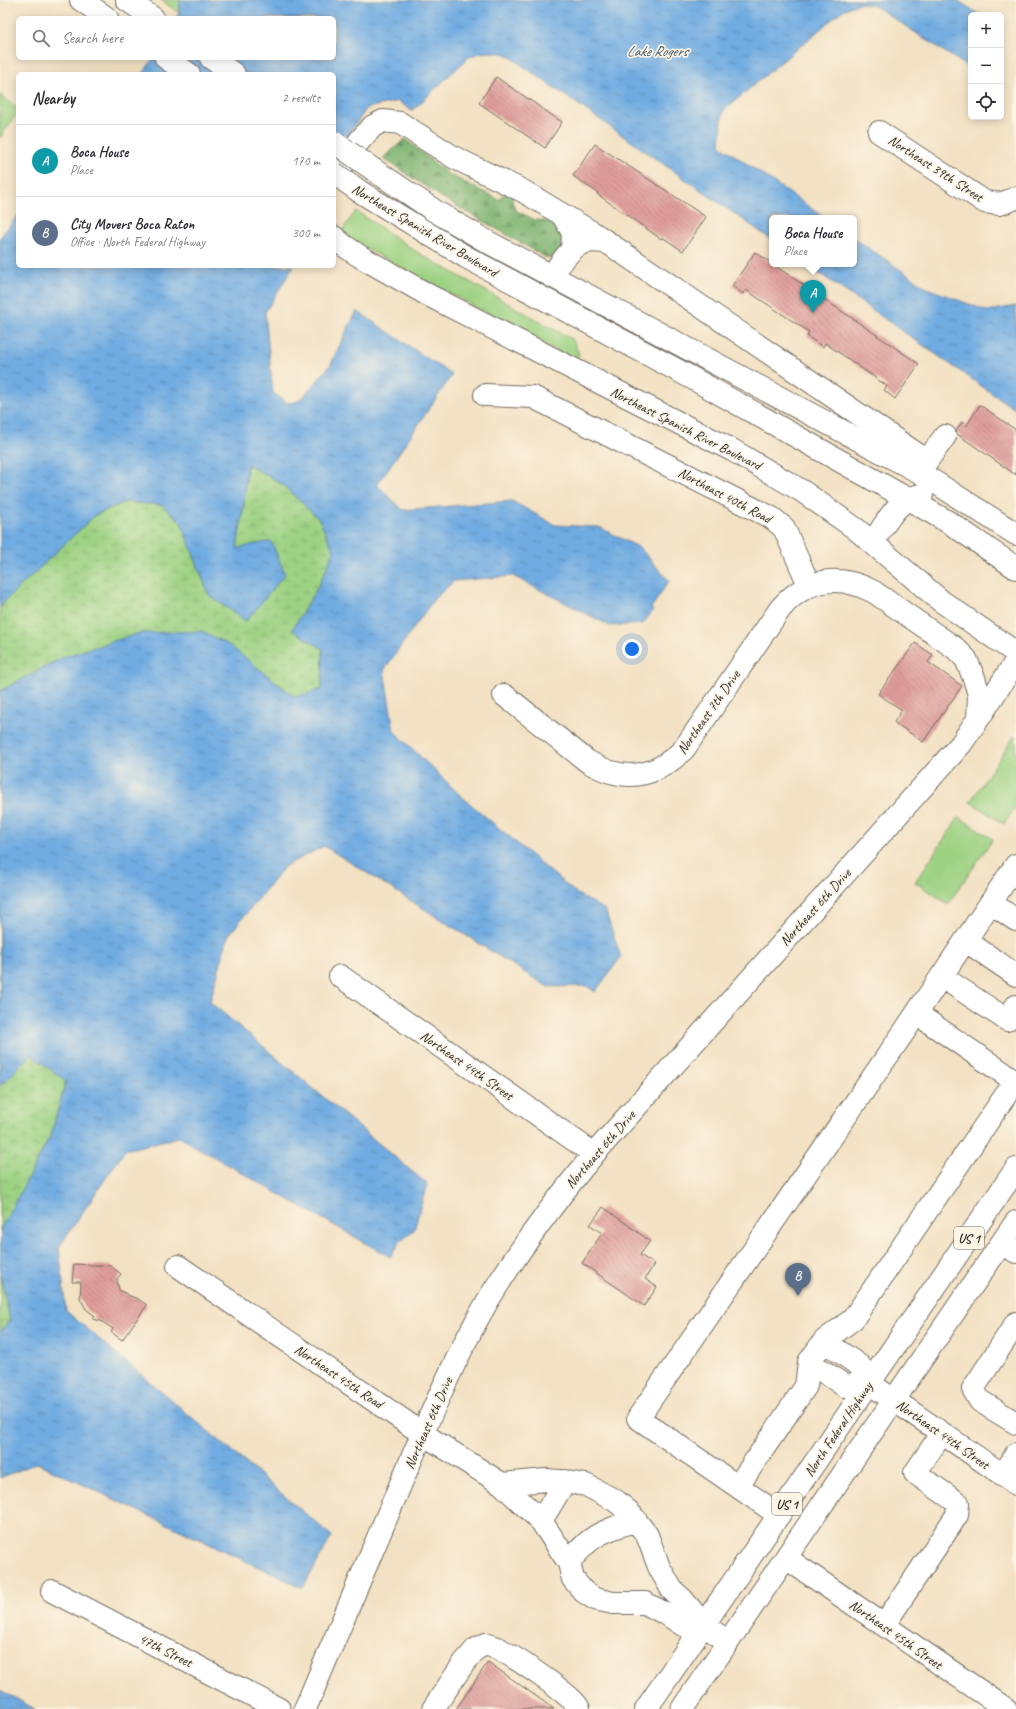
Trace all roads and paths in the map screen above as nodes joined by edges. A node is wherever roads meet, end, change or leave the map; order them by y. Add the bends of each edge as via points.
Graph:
1 (126, 0) edge
2 (83, 1) edge
3 (104, 16) edge
4 (150, 16) edge
5 (169, 60) edge
6 (214, 60) edge
7 (186, 72) edge
8 (231, 72) edge
9 (879, 132) dead end
10 (336, 143) edge
11 (336, 174) edge
12 (336, 174) edge
13 (1016, 198) edge
14 (563, 216) junction
15 (336, 239) edge
16 (610, 244) junction
17 (572, 249) junction
18 (551, 276) junction
19 (485, 395) dead end
20 (794, 436) junction
21 (945, 436) dead end
22 (923, 467) junction
23 (908, 498) junction
24 (1011, 531) edge
25 (872, 542) junction
26 (1016, 568) edge
27 (809, 585) junction
28 (1016, 653) edge
29 (1016, 662) edge
30 (504, 695) dead end
31 (978, 719) junction
32 (1016, 866) edge
33 (992, 903) junction
34 (1016, 920) edge
35 (966, 941) junction
36 (1016, 975) edge
37 (340, 976) dead end
38 (942, 977) junction
39 (1016, 1006) edge
40 (917, 1014) junction
41 (1016, 1080) edge
42 (594, 1154) junction
43 (1016, 1169) edge
44 (1016, 1222) edge
45 (1009, 1247) edge
46 (178, 1266) dead end
47 (1016, 1323) edge
48 (824, 1341) junction
49 (809, 1362) junction
50 (870, 1383) junction
51 (894, 1400) junction
52 (1016, 1423) edge
53 (423, 1434) junction
54 (942, 1434) junction
55 (1016, 1454) edge
56 (1010, 1480) edge
57 (565, 1481) junction
58 (502, 1484) junction
59 (738, 1486) junction
60 (779, 1515) junction
61 (636, 1520) junction
62 (542, 1521) junction
63 (786, 1558) junction
64 (569, 1562) junction
65 (52, 1591) dead end
66 (704, 1624) junction
67 (884, 1625) junction
68 (728, 1642) junction
69 (279, 1709) edge
70 (305, 1709) edge
71 (433, 1709) edge
72 (579, 1709) edge
73 (646, 1709) edge
74 (682, 1709) edge
75 (1006, 1709) edge

1 - 4 street
2 - 3 street
5 - 7 street
6 - 8 street
9 - 13 street, Northeast 39th Street via 985,202 1000,204
10 - 18 street, Northeast Spanish River Boulevard, bridge via 460,226
11 - 20 street, Northeast Spanish River Boulevard, bridge via 466,257
12 - 14 street, Northeast Spanish River Boulevard via 368,130 378,123 394,122 406,126 455,158 523,191
14 - 16 street, Northeast Spanish River Boulevard
14 - 17 street via 573,233
15 - 25 street, Northeast Spanish River Boulevard via 361,257 430,296 758,464 824,505
16 - 17 street via 587,241
16 - 22 street, Northeast Spanish River Boulevard
17 - 18 street
18 - 22 street, Northeast Spanish River Boulevard
19 - 27 street, Northeast 40th Road via 533,397 772,518 784,528
20 - 22 street via 893,476 911,476
20 - 23 street, Northeast Spanish River Boulevard
21 - 22 street
22 - 24 street, Northeast Spanish River Boulevard
23 - 24 street via 933,496
23 - 25 street via 896,508
23 - 26 street, Northeast Spanish River Boulevard
25 - 28 street, Northeast Spanish River Boulevard via 941,601
27 - 30 street, Northeast 7th Drive via 789,598 780,609 684,749 673,760 646,774 630,776 600,769
27 - 31 street via 830,580 861,585 955,648 966,659 974,678 979,695
29 - 31 street, Northeast 6th Drive
31 - 42 street, Northeast 6th Drive via 961,744
32 - 33 street
33 - 34 street
33 - 35 street
35 - 36 street
35 - 38 street
37 - 42 street, Northeast 44th Street
38 - 39 street via 1007,1020
38 - 40 street
40 - 41 street
40 - 59 street via 638,1418
41 - 48 street via 853,1319
42 - 53 street, Northeast 6th Drive via 552,1205 491,1296 459,1354
43 - 50 street, North Federal Highway / US 1
44 - 45 street, US 1
45 - 51 street, US 1
46 - 53 street, Northeast 45th Road
47 - 52 street via 972,1388 980,1401
48 - 49 street
48 - 50 street via 860,1366
49 - 50 street via 845,1386
49 - 59 street via 806,1386
50 - 51 street, Northeast 44th Street
50 - 60 street, North Federal Highway / US 1
51 - 54 street, Northeast 44th Street
51 - 63 street, US 1
53 - 58 street, Northeast 45th Road
53 - 70 street, Northeast 6th Drive
54 - 56 street, Northeast 44th Street
54 - 67 street via 915,1472 958,1503 957,1515
55 - 56 street
57 - 58 street
57 - 61 street via 586,1485 602,1493 616,1501
57 - 62 street
58 - 62 street, Northeast 45th Road
59 - 60 street
60 - 66 street, North Federal Highway / US 1
61 - 64 street via 601,1532 586,1542
61 - 66 street via 646,1534 665,1580
62 - 64 street, Northeast 45th Road
63 - 67 street, Northeast 45th Street
63 - 68 street, US 1
64 - 66 street, Northeast 45th Road via 573,1579 584,1592 595,1599 613,1603 645,1603 683,1625
65 - 69 street, 47th Street
66 - 68 street
66 - 73 street, North Federal Highway / US 1
67 - 75 street, Northeast 45th Street
68 - 74 street, US 1
71 - 72 street via 476,1649 486,1644 500,1650 569,1695

